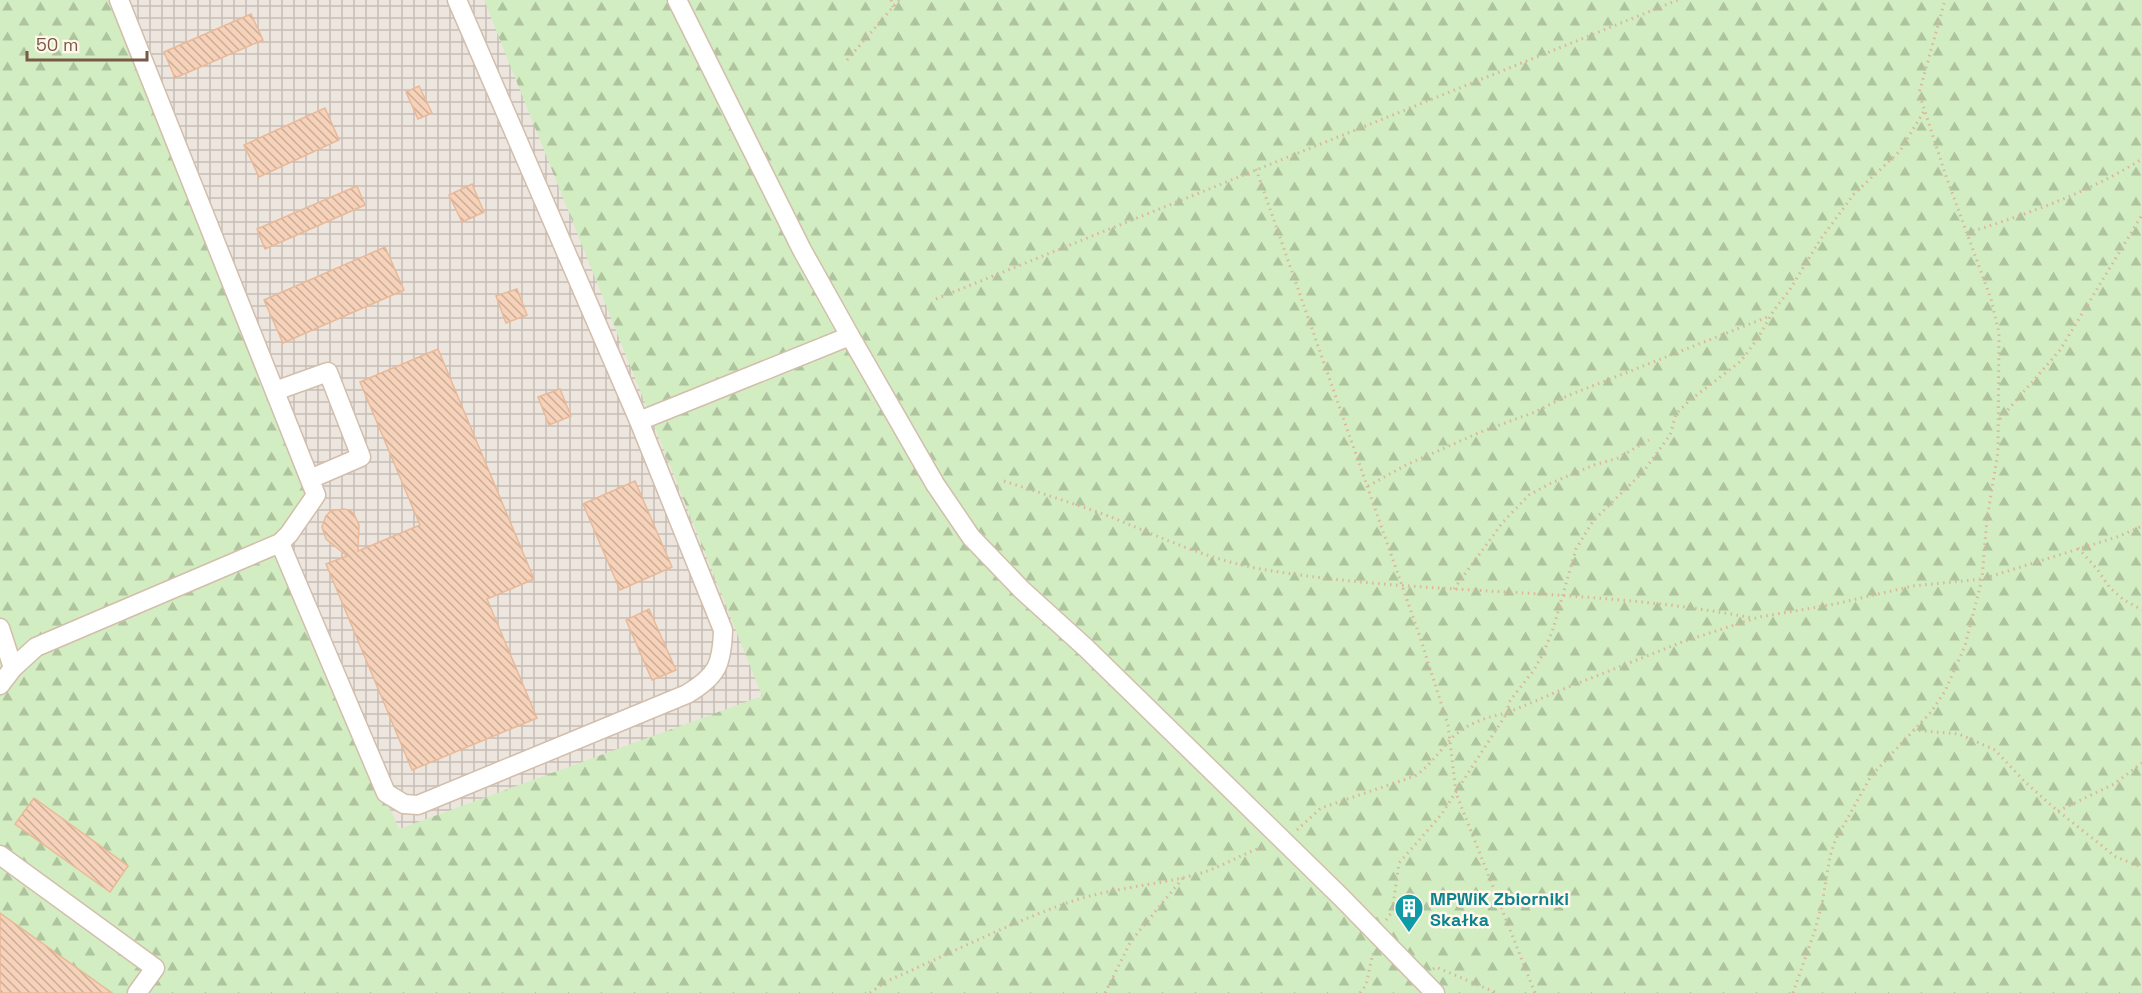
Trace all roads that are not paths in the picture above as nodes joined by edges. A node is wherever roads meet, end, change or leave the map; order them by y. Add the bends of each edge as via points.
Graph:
1 (119, 0) edge
2 (457, 0) edge
3 (677, 0) edge
4 (850, 336) junction
5 (275, 391) junction
6 (639, 421) junction
7 (310, 479) junction
8 (280, 543) junction
9 (0, 628) edge
10 (12, 668) junction
11 (0, 685) edge
12 (0, 855) edge
13 (1429, 987) edge
14 (137, 993) edge

1 - 5 lane
2 - 6 lane
3 - 4 lane via 802,250
4 - 6 lane
4 - 13 lane via 935,484 971,537
5 - 7 lane
5 - 7 lane via 328,372 361,457
6 - 8 lane via 723,630 718,667 707,683 687,694 418,805 404,804 386,793
7 - 8 lane via 316,495
8 - 10 lane via 36,647
9 - 10 lane
10 - 11 lane
12 - 14 lane via 155,968

